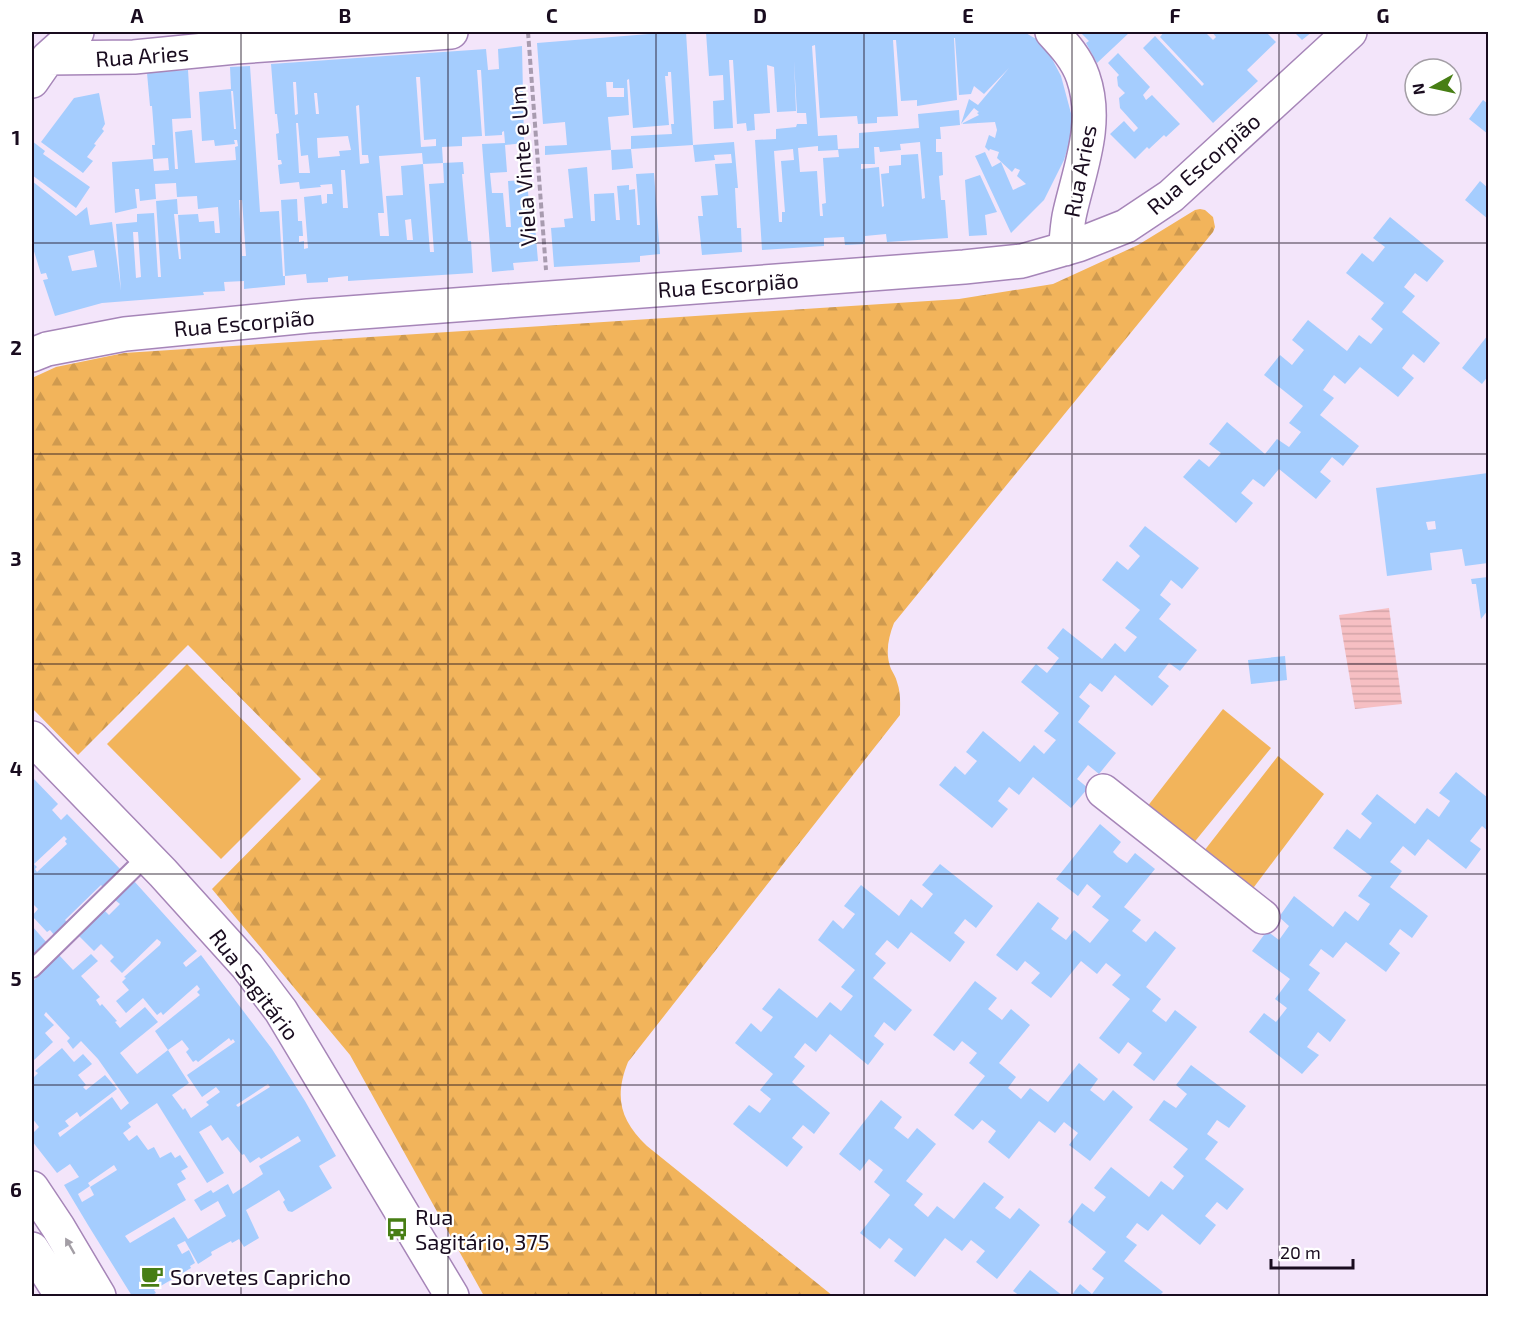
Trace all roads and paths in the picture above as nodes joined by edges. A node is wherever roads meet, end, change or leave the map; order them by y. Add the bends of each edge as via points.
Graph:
1 (77, 32) edge
2 (451, 32) edge
3 (528, 32) edge
4 (1052, 32) edge
5 (1350, 32) edge
6 (40, 70) edge
7 (1065, 249) junction
8 (549, 297) junction
9 (32, 356) edge
10 (32, 738) edge
11 (1103, 791) dead end
12 (147, 856) junction
13 (1263, 917) dead end
14 (32, 969) edge
15 (34, 1195) edge
16 (32, 1249) edge
17 (62, 1296) edge
18 (99, 1296) edge
19 (449, 1296) edge

1 - 6 street
2 - 6 street, Rua Aries via 236,47
3 - 8 path, Viela Vinte e Um
4 - 7 street, Rua Aries via 1072,55 1083,77 1089,107 1083,168
5 - 7 street, Rua Escorpião via 1171,196 1126,226
7 - 8 street, Rua Escorpião via 1022,261 964,267
8 - 9 street, Rua Escorpião via 125,334 47,349
10 - 12 street, Rua Sagitário
11 - 13 street
12 - 14 lane
12 - 19 street, Rua Sagitário via 247,966 281,1011
18 -> 15 street
16 - 17 street

